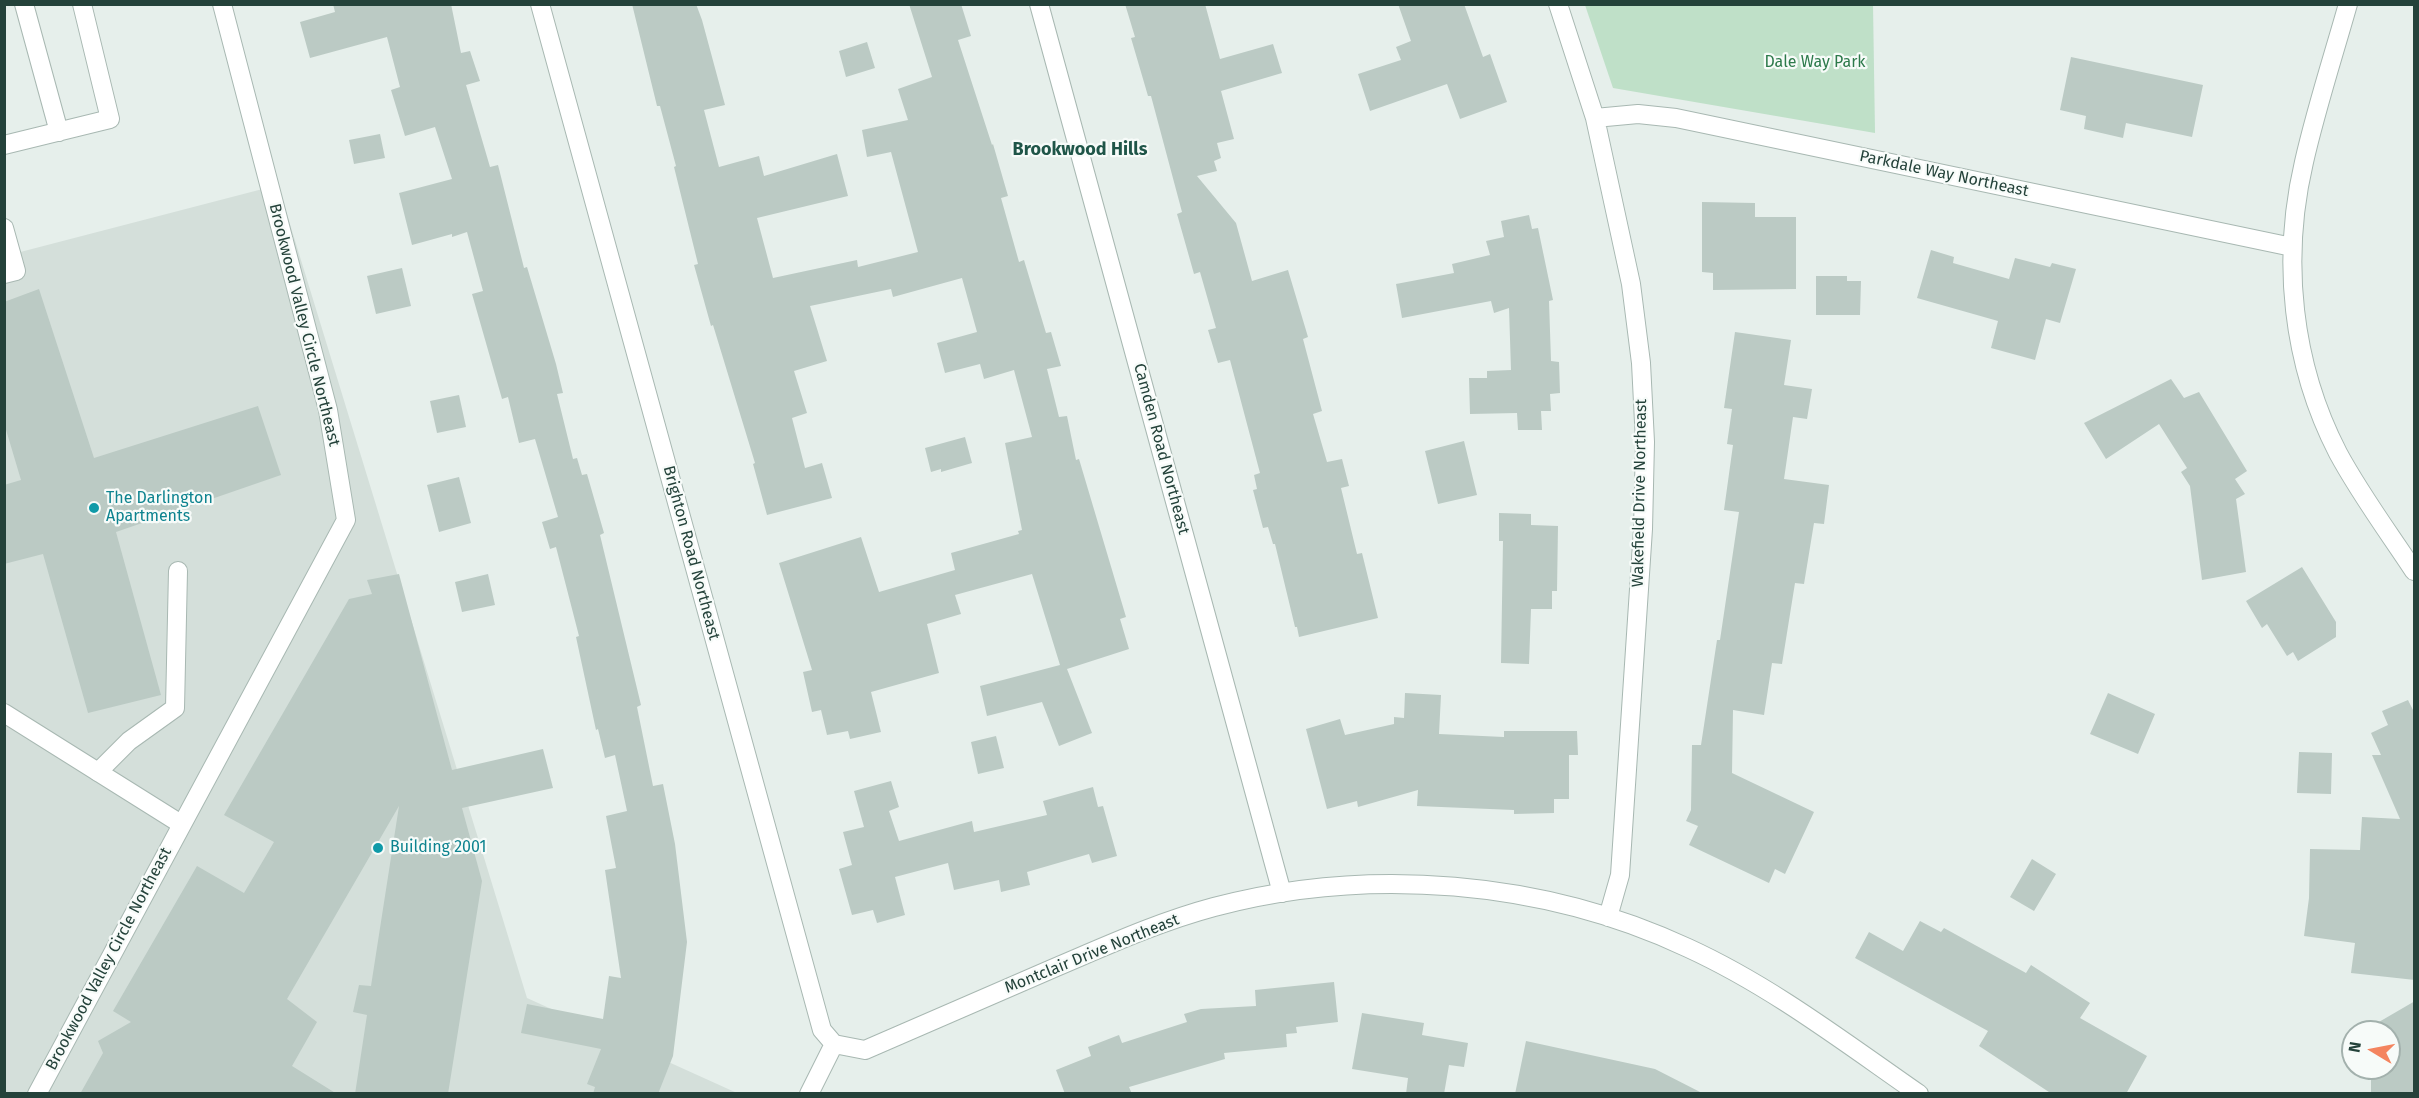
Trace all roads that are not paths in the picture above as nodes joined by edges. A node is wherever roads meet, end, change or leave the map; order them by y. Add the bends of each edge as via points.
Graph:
1 (24, 4) edge
2 (82, 4) edge
3 (222, 4) edge
4 (540, 4) edge
5 (1040, 4) edge
6 (1558, 4) edge
7 (2348, 4) edge
8 (1595, 118) junction
9 (59, 132) junction
10 (4, 145) edge
11 (4, 228) edge
12 (2292, 248) junction
13 (4, 274) edge
14 (178, 571) dead end
15 (2415, 571) edge
16 (4, 713) edge
17 (98, 772) junction
18 (181, 824) junction
19 (1282, 893) junction
20 (1608, 917) junction
21 (834, 1044) junction
22 (37, 1094) edge
23 (809, 1094) edge
24 (1919, 1094) edge

1 - 9 street
2 - 9 street via 110,119
3 - 18 street, Brookwood Valley Circle Northeast via 328,410 346,520
4 - 21 street, Brighton Road Northeast via 822,1030
5 - 19 street, Camden Road Northeast
6 - 8 street, Wakefield Drive Northeast
7 - 12 street via 2303,163
8 - 12 street, Parkdale Way Northeast via 1638,114 1676,118
8 - 20 street, Wakefield Drive Northeast via 1631,284 1645,442 1643,529 1620,875
9 - 10 street
11 - 13 street via 16,271
12 - 15 street via 2293,297 2301,353 2318,408 2338,453
14 - 17 street via 175,708 129,741
16 - 17 street
17 - 18 street
18 - 22 street, Brookwood Valley Circle Northeast
19 - 20 street, Montclair Drive Northeast via 1370,885 1451,886 1529,897
19 - 21 street, Montclair Drive Northeast via 1214,907 1145,929 865,1050
20 - 24 street, Montclair Drive Northeast via 1687,947 1762,987
21 - 23 street

